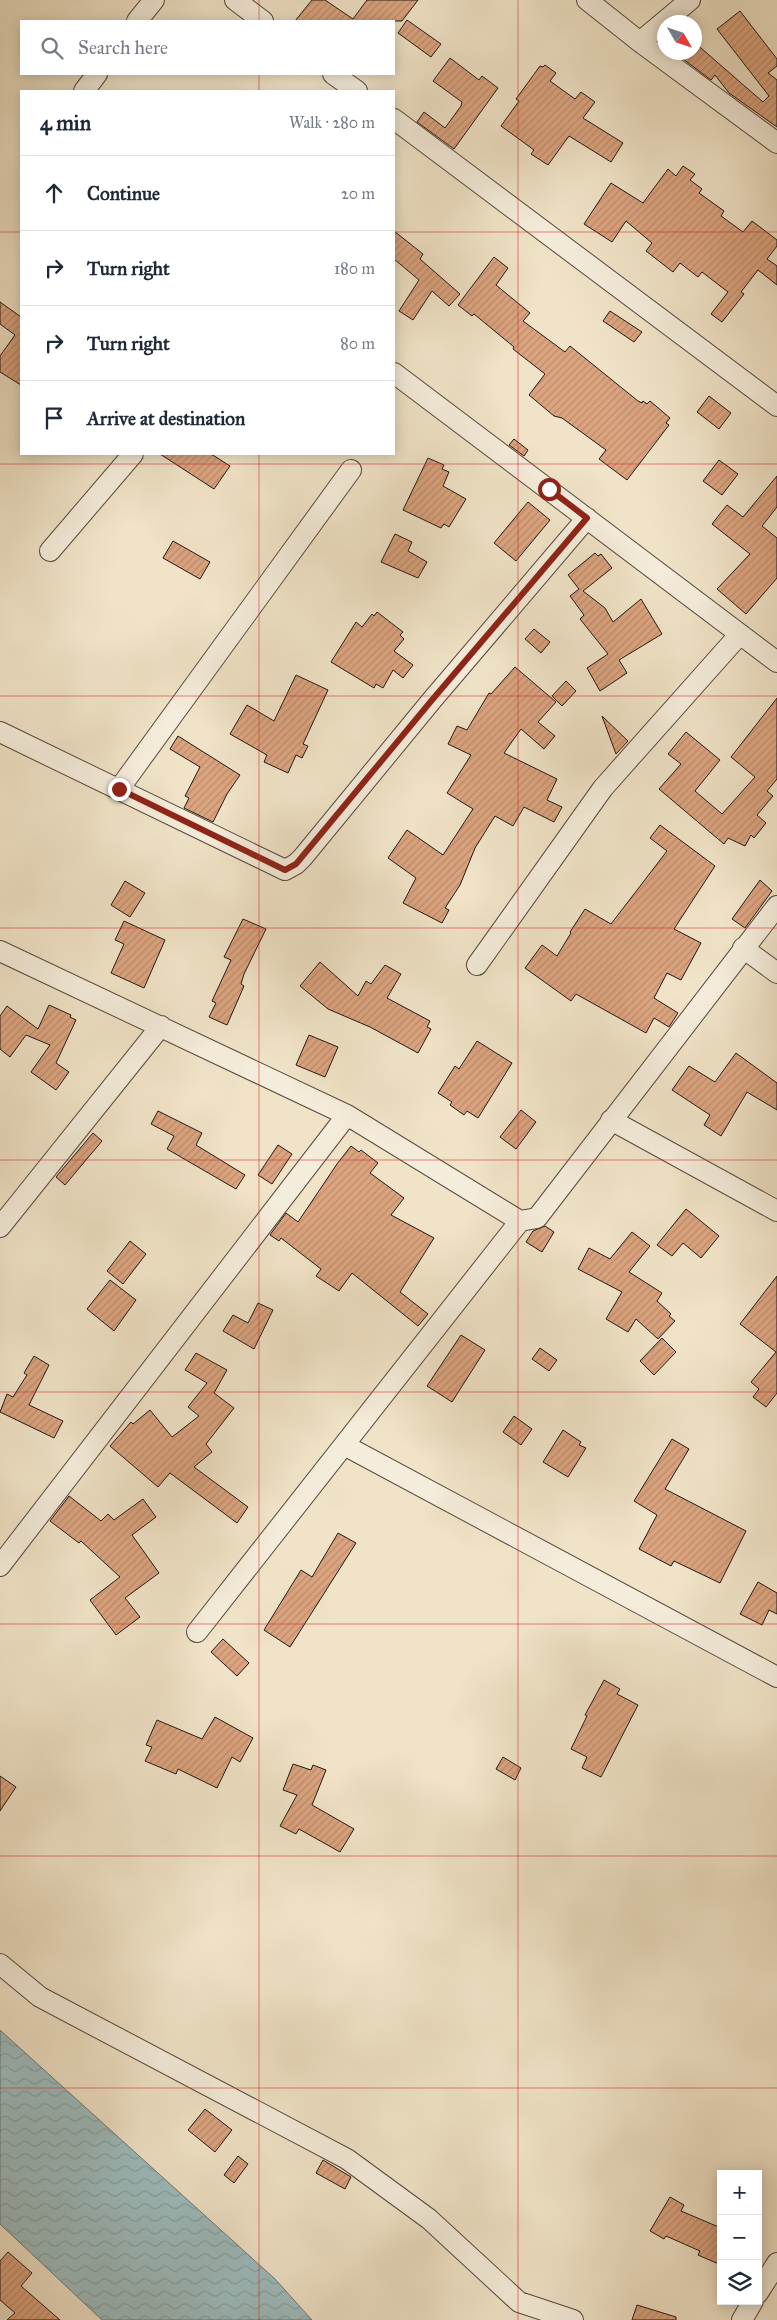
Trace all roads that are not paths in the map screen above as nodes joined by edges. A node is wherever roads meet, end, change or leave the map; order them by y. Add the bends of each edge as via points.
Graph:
1 (154, 0) edge
2 (235, 0) edge
3 (587, 0) edge
4 (690, 0) edge
5 (139, 20) edge
6 (262, 20) edge
7 (640, 42) junction
8 (97, 75) edge
9 (334, 75) edge
10 (85, 90) edge
11 (356, 90) edge
12 (395, 120) edge
13 (777, 143) edge
14 (395, 374) edge
15 (777, 406) edge
16 (133, 455) edge
17 (351, 470) dead end
18 (587, 518) junction
19 (50, 551) dead end
20 (740, 634) junction
21 (777, 662) edge
22 (0, 732) edge
23 (119, 789) junction
24 (777, 906) edge
25 (743, 948) junction
26 (0, 951) edge
27 (477, 965) dead end
28 (777, 973) edge
29 (161, 1026) junction
30 (347, 1115) junction
31 (611, 1120) junction
32 (777, 1211) edge
33 (520, 1222) junction
34 (0, 1227) edge
35 (344, 1445) junction
36 (0, 1566) edge
37 (197, 1632) dead end
38 (777, 1677) edge
39 (0, 1964) edge
40 (777, 2263) edge
41 (762, 2287) edge
42 (751, 2305) edge
43 (573, 2320) edge
44 (742, 2320) edge

1 - 5 street
2 - 6 street
3 - 7 street
4 - 7 street
7 - 13 street
8 - 10 street
9 - 11 street
12 - 15 street
14 - 18 street
16 - 19 street
17 - 23 street
18 - 20 street
18 - 23 street via 296,864 285,870
20 - 21 street
20 - 27 street via 603,788
22 - 23 street
24 - 25 street
25 - 28 street
25 - 31 street
26 - 29 street
29 - 30 street
29 - 34 street
30 - 33 street
30 - 36 street
31 - 32 street
31 - 33 street via 537,1218
33 - 35 street
35 - 37 street
35 - 38 street
39 - 43 street via 40,1997 347,2158 428,2219 519,2302
40 - 41 street
42 - 44 street

